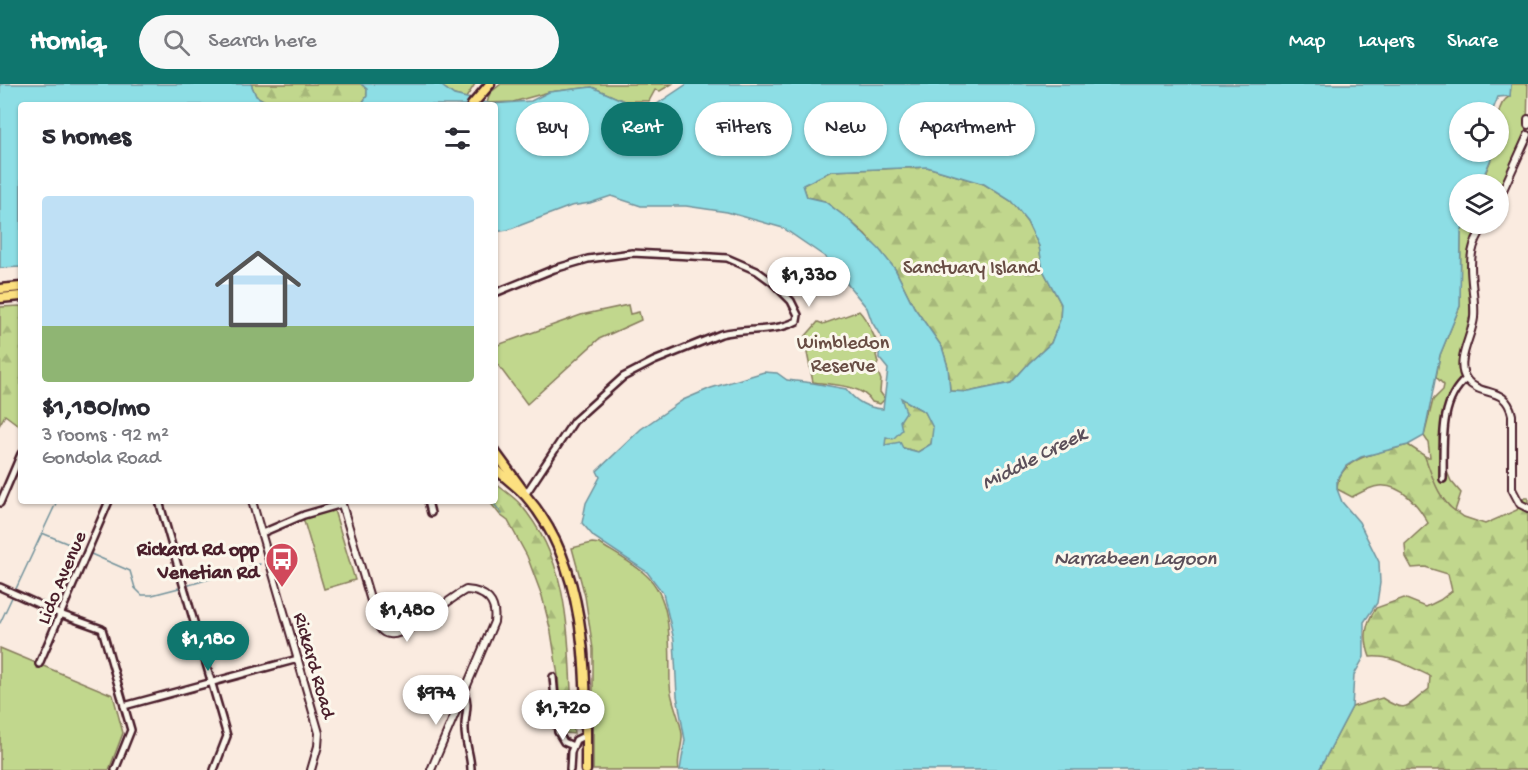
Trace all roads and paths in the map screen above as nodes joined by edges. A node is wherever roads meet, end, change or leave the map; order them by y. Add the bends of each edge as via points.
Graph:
1 (490, 84) edge
2 (474, 102) edge
3 (1528, 119) edge
4 (1528, 125) edge
5 (1528, 135) edge
6 (1509, 177) edge
7 (1479, 234) edge
8 (18, 287) edge
9 (0, 289) edge
10 (498, 292) edge
11 (18, 296) edge
12 (0, 298) edge
13 (1466, 379) junction
14 (498, 455) edge
15 (502, 460) junction
16 (18, 461) edge
17 (498, 465) edge
18 (498, 472) edge
19 (1443, 479) dead end
20 (525, 495) junction
21 (0, 502) edge
22 (107, 504) edge
23 (160, 504) edge
24 (253, 504) edge
25 (339, 504) edge
26 (342, 504) edge
27 (429, 504) edge
28 (1528, 508) edge
29 (431, 513) dead end
30 (262, 533) junction
31 (0, 587) edge
32 (60, 614) junction
33 (298, 659) junction
34 (39, 664) dead end
35 (553, 677) dead end
36 (212, 683) junction
37 (464, 693) junction
38 (124, 706) junction
39 (586, 735) junction
40 (573, 746) junction
41 (116, 770) edge
42 (214, 770) edge
43 (311, 770) edge
44 (431, 770) edge
45 (471, 770) edge
46 (570, 770) edge
47 (586, 770) edge

1 - 2 main road
3 - 4 street
5 - 6 street
7 - 13 street via 1472,256 1474,318 1462,361
8 - 9 main road
10 - 20 street via 588,259 632,253 727,258 772,282 791,301 798,315 794,323 721,334 629,373 574,421
11 - 12 main road
13 - 19 street via 1456,389 1447,414
13 - 28 street via 1508,403 1512,415 1512,489 1520,504
14 - 15 main road
15 - 17 main road
15 - 20 main road
16 - 21 street
18 - 20 main road
20 - 39 main road via 557,548 573,594 584,660
22 - 32 street, Lido Avenue
23 - 36 street
24 - 30 street, Rickard Road
25 - 30 street
26 - 37 street via 377,621 384,632 402,632 466,590 489,598 496,613 494,622
27 - 29 street
30 - 33 street, Rickard Road
31 - 32 street
32 - 34 street, Lido Avenue
32 - 38 street via 102,629
33 - 36 street
33 - 43 street, Rickard Road via 319,734
35 - 40 street via 558,732 564,742
36 - 38 street
36 - 42 street via 226,736
37 - 44 street
37 - 45 street via 468,700 464,728
38 - 41 street via 131,730
39 - 40 street via 578,737
39 - 47 main road
40 - 46 street

